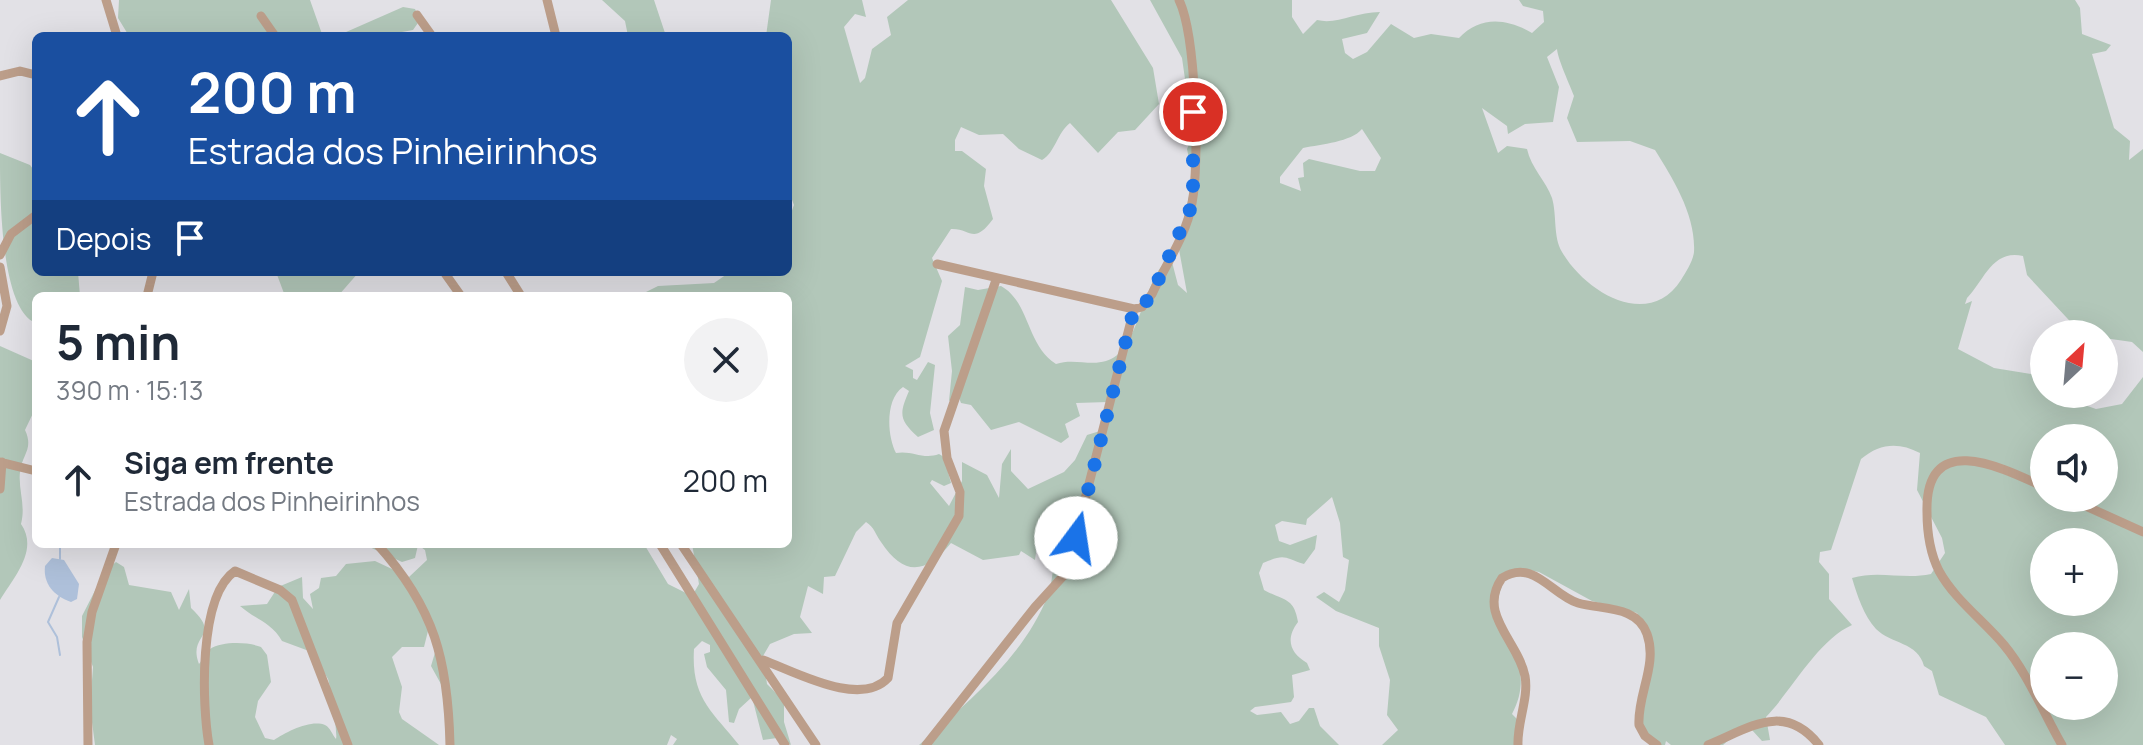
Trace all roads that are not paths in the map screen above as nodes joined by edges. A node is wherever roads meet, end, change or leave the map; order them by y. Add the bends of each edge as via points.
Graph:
1 (106, 0) edge
2 (547, 0) edge
3 (1179, 0) edge
4 (417, 15) dead end
5 (261, 16) dead end
6 (116, 32) edge
7 (272, 32) edge
8 (429, 32) edge
9 (555, 32) edge
10 (32, 74) edge
11 (0, 76) edge
12 (32, 218) edge
13 (0, 255) edge
14 (937, 264) dead end
15 (0, 267) edge
16 (996, 280) junction
17 (1134, 309) junction
18 (0, 331) edge
19 (1, 462) edge
20 (32, 470) edge
21 (2030, 481) edge
22 (0, 489) edge
23 (2099, 512) edge
24 (2143, 532) edge
25 (115, 548) edge
26 (380, 548) edge
27 (662, 548) edge
28 (684, 548) edge
29 (763, 660) junction
30 (88, 745) edge
31 (209, 745) edge
32 (348, 745) edge
33 (450, 745) edge
34 (785, 745) edge
35 (816, 745) edge
36 (926, 745) edge
37 (1518, 745) edge
38 (1657, 745) edge
39 (1708, 745) edge
40 (1819, 745) edge
41 (2062, 745) edge

1 - 6 street
2 - 9 street
3 - 17 street via 1189,33 1194,85 1193,203 1152,294
4 - 8 street
5 - 7 street
10 - 11 street
12 - 13 street via 11,234
14 - 16 street
15 - 18 street via 7,306
16 - 17 street
16 - 29 street via 944,431 960,492 959,516 897,623 888,678 872,689 851,691
17 - 36 street via 1066,573
19 - 20 street
19 - 22 street
21 - 41 street via 1991,465 1954,461 1934,473 1927,525 1939,571 2013,657
23 - 24 street
25 - 30 street via 87,642
26 - 33 street via 432,622 447,674
27 - 34 street
28 - 29 street
29 - 35 street
31 - 32 street via 206,648 215,604 235,571 288,595
37 - 38 street via 1525,677 1495,615 1493,599 1502,578 1521,571 1573,601 1623,611 1643,624 1650,650 1639,725
39 - 40 street via 1774,720 1803,727

